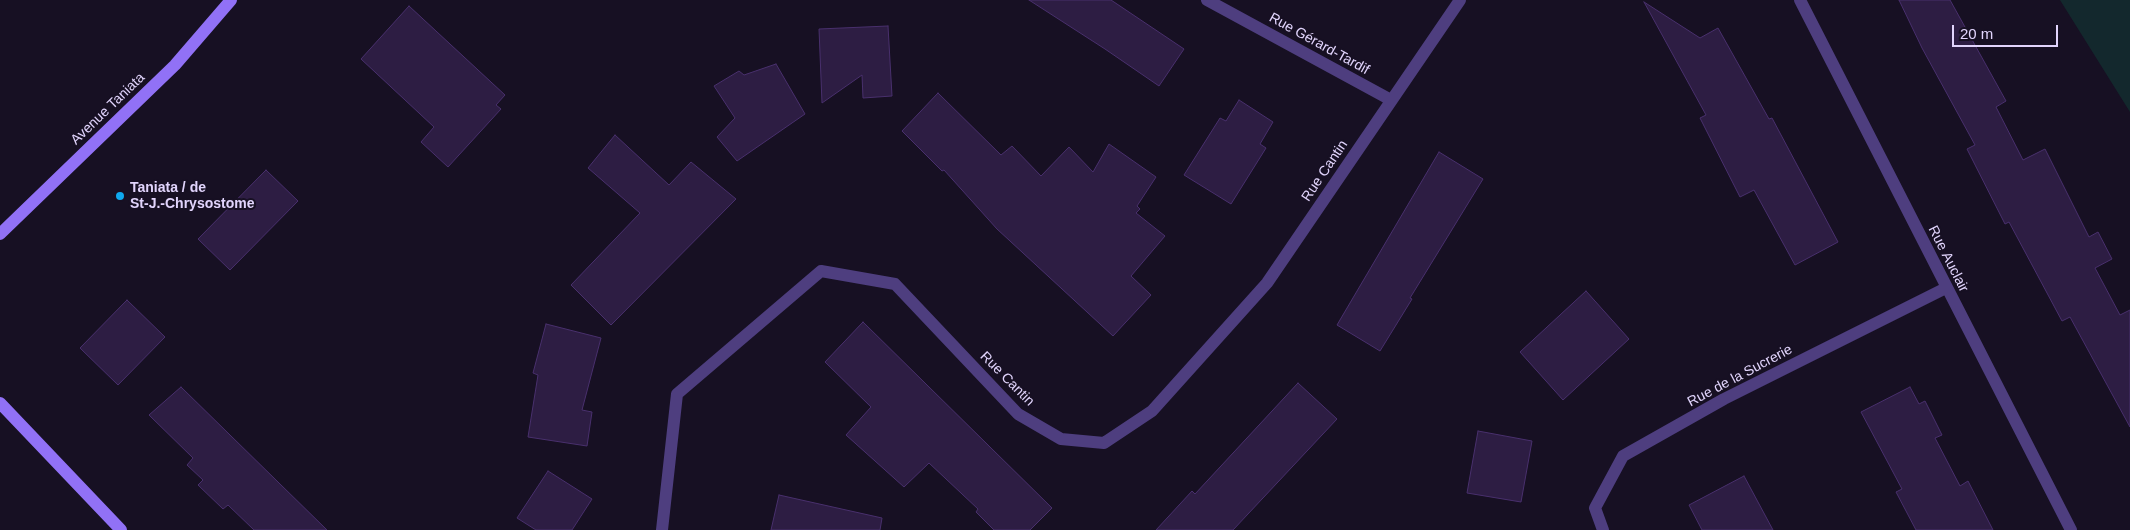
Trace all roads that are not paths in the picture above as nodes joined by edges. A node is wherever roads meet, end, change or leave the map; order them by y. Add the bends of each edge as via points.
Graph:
1 (231, 0) edge
2 (1207, 0) edge
3 (1460, 0) edge
4 (1800, 0) edge
5 (1391, 100) junction
6 (0, 234) edge
7 (1946, 288) junction
8 (0, 403) edge
9 (121, 530) edge
10 (662, 530) edge
11 (1603, 530) edge
12 (2071, 530) edge

1 - 6 main road, Avenue Taniata via 175,65
2 - 5 street, Rue Gérard-Tardif
3 - 5 street, Rue Cantin
4 - 7 street, Rue Auclair
5 - 10 street, Rue Cantin via 1267,283 1152,410 1104,443 1060,439 1018,414 895,284 821,271 677,394
7 - 11 street, Rue de la Sucrerie via 1724,399 1623,456 1595,508
7 - 12 street, Rue Auclair
8 - 9 main road

